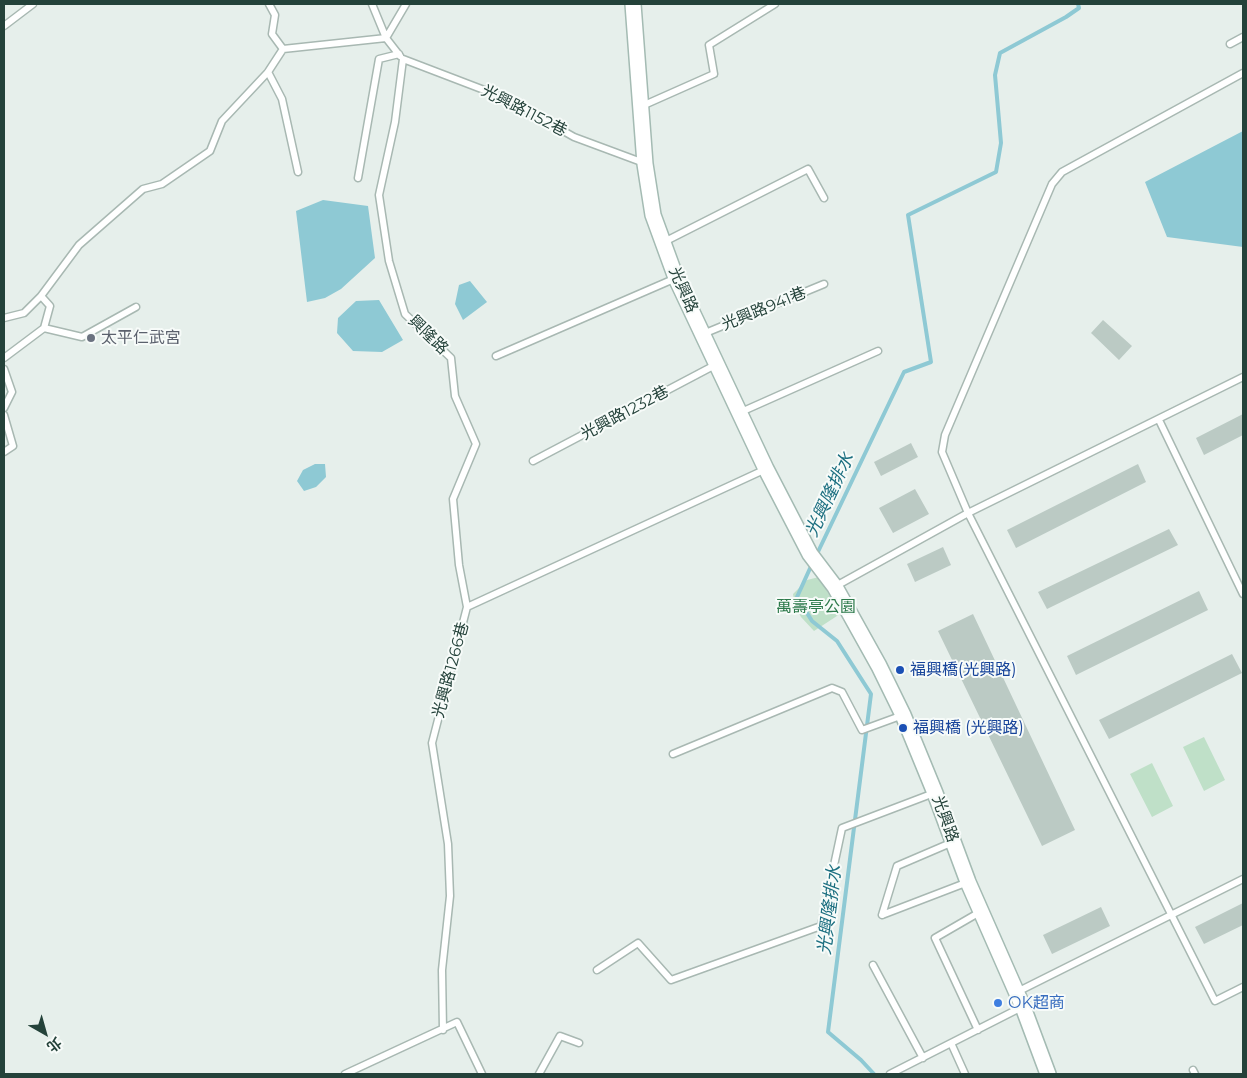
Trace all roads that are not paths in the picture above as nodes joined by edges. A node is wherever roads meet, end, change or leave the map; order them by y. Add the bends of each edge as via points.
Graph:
1 (33, 4) edge
2 (269, 4) edge
3 (372, 4) edge
4 (406, 4) edge
5 (633, 4) edge
6 (775, 4) edge
7 (4, 26) edge
8 (1243, 37) edge
9 (386, 38) junction
10 (1230, 44) dead end
11 (283, 50) junction
12 (401, 56) junction
13 (268, 72) junction
14 (1243, 73) edge
15 (641, 106) junction
16 (645, 164) junction
17 (298, 172) dead end
18 (358, 178) dead end
19 (824, 198) dead end
20 (663, 243) junction
21 (676, 278) junction
22 (824, 284) dead end
23 (41, 296) junction
24 (136, 307) dead end
25 (4, 318) edge
26 (44, 328) junction
27 (703, 334) junction
28 (878, 351) dead end
29 (496, 356) dead end
30 (4, 358) edge
31 (717, 364) junction
32 (4, 369) edge
33 (1243, 377) edge
34 (4, 408) edge
35 (741, 412) junction
36 (4, 415) edge
37 (1159, 420) junction
38 (4, 452) edge
39 (533, 461) dead end
40 (766, 469) junction
41 (968, 513) junction
42 (835, 587) junction
43 (1243, 594) edge
44 (467, 607) junction
45 (903, 715) junction
46 (673, 754) dead end
47 (935, 793) junction
48 (953, 842) junction
49 (1243, 880) edge
50 (968, 882) junction
51 (981, 912) junction
52 (1170, 916) junction
53 (873, 965) dead end
54 (597, 970) dead end
55 (1243, 987) edge
56 (1017, 992) junction
57 (1023, 1007) junction
58 (443, 1030) junction
59 (978, 1030) junction
60 (579, 1043) dead end
61 (951, 1043) junction
62 (923, 1058) junction
63 (345, 1074) edge
64 (482, 1074) edge
65 (540, 1074) edge
66 (890, 1074) edge
67 (965, 1074) edge
68 (1048, 1074) edge

1 - 7 lane
2 - 11 lane via 275,15 272,34
3 - 9 lane
4 - 9 lane
5 - 15 main road, 光興路
6 - 15 lane via 709,45 714,74
8 - 10 lane
9 - 11 lane
9 - 12 lane
11 - 13 lane
12 - 16 lane, 光興路1152巷 via 505,98 574,137
12 - 18 lane via 378,59
12 - 44 lane, 興隆路 via 395,122 379,195 389,261 405,314 451,358 455,396 476,444 453,499 459,565
13 - 17 lane via 282,99
13 - 23 lane via 222,122 210,151 162,184 143,189 80,244
14 - 41 lane via 1062,172 1052,184 945,436 942,452
15 - 16 main road, 光興路
16 - 20 main road, 光興路 via 653,214
19 - 20 lane via 808,169
20 - 21 main road, 光興路
21 - 27 main road, 光興路
21 - 29 lane
22 - 27 lane, 光興路941巷
23 - 25 lane via 24,313
23 - 26 lane via 50,306
24 - 26 lane via 82,337
26 - 30 lane
27 - 31 main road, 光興路
28 - 35 lane
31 - 35 main road, 光興路
31 - 39 lane, 光興路1232巷
32 - 34 lane via 12,392
33 - 37 lane
35 - 40 main road, 光興路
36 - 38 lane via 13,446
37 - 41 lane
37 - 43 lane
40 - 42 main road, 光興路 via 810,554
40 - 44 lane, 光興路1266巷
41 - 42 lane
41 - 52 lane
42 - 45 main road, 光興路
44 - 58 lane, 光興路1266巷 via 432,743 448,844 450,888 442,970
45 - 46 lane via 862,730 842,692 832,688
45 - 47 main road, 光興路
47 - 48 main road, 光興路
47 - 54 lane via 842,828 821,926 671,980 638,943
48 - 50 main road, 光興路
48 - 50 lane via 897,866 882,915
49 - 52 lane
50 - 51 main road, 光興路
51 - 56 main road, 光興路
51 - 59 lane via 935,938
52 - 55 lane via 1215,1001
52 - 56 lane
53 - 62 lane
56 - 57 main road, 光興路
57 - 59 lane
57 - 68 main road, 光興路
58 - 63 lane
58 - 64 lane via 458,1022
59 - 61 lane
60 - 65 lane via 560,1036
61 - 62 lane
61 - 67 lane
62 - 66 lane

